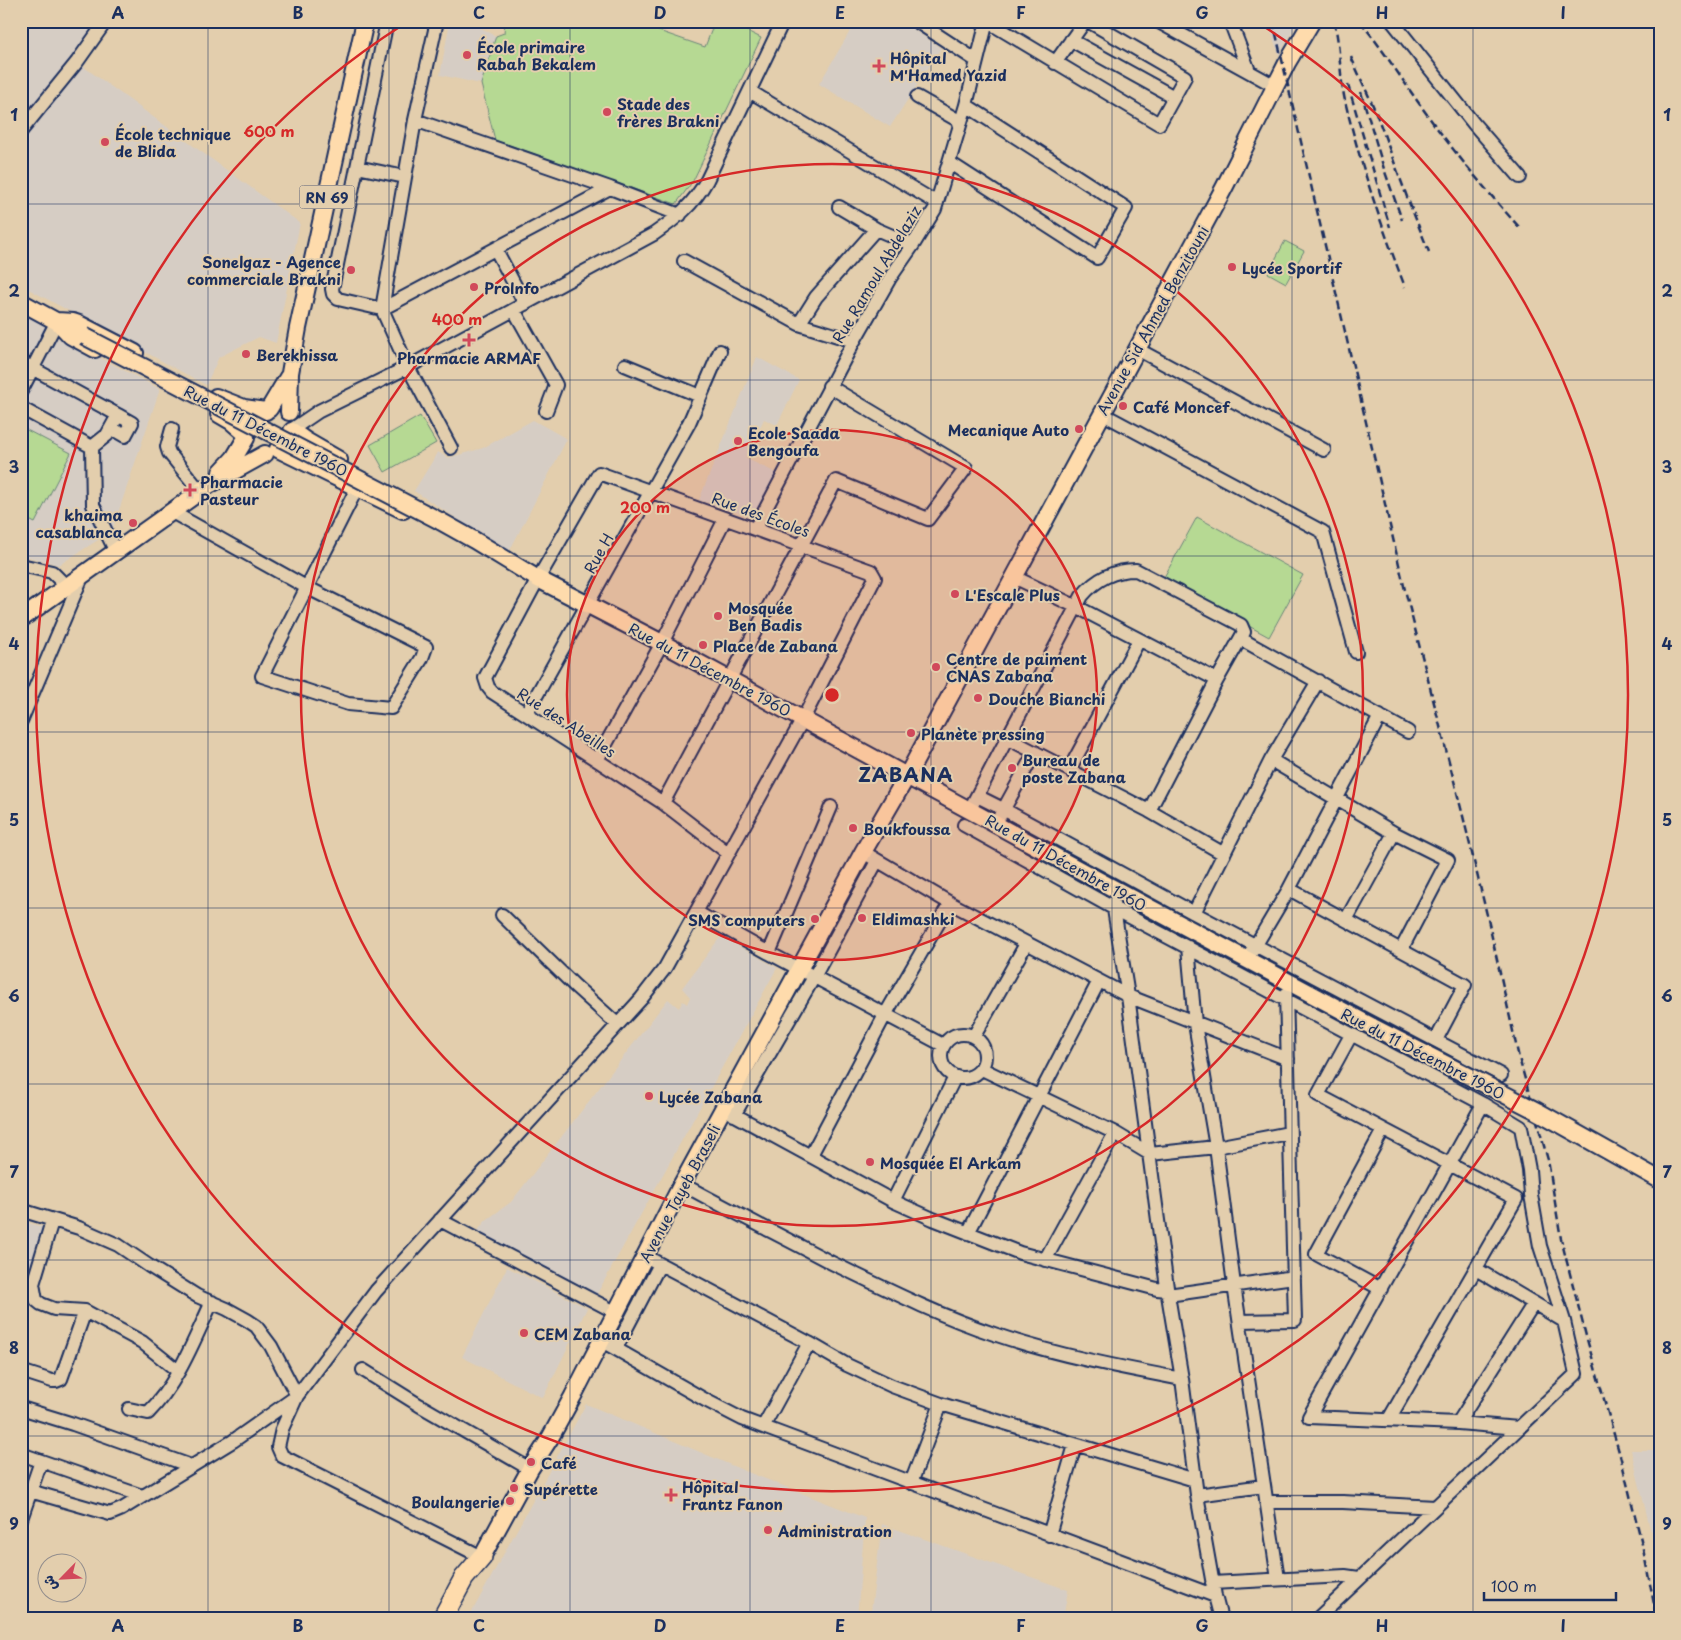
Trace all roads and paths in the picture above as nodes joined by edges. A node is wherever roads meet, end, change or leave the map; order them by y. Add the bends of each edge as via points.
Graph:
1 (106, 21) edge
2 (365, 21) edge
3 (387, 21) edge
4 (437, 21) edge
5 (784, 21) edge
6 (916, 21) edge
7 (987, 21) edge
8 (1086, 21) edge
9 (1157, 21) edge
10 (1230, 21) edge
11 (1312, 21) edge
12 (1392, 21) edge
13 (1071, 40) junction
14 (977, 61) junction
15 (1055, 63) junction
16 (1249, 71) junction
17 (1275, 86) junction
18 (750, 92) junction
19 (917, 97) dead end
20 (1174, 97) junction
21 (966, 105) junction
22 (415, 120) junction
23 (961, 122) junction
24 (21, 131) edge
25 (950, 163) junction
26 (357, 167) junction
27 (405, 177) junction
28 (1520, 177) dead end
29 (610, 188) junction
30 (937, 203) junction
31 (839, 207) dead end
32 (680, 215) junction
33 (876, 229) junction
34 (914, 245) junction
35 (496, 250) junction
36 (684, 260) dead end
37 (21, 302) edge
38 (519, 307) junction
39 (382, 309) junction
40 (57, 321) junction
41 (799, 324) junction
42 (854, 341) junction
43 (1137, 350) junction
44 (720, 351) dead end
45 (27, 365) edge
46 (625, 365) dead end
47 (408, 367) junction
48 (290, 373) junction
49 (829, 386) junction
50 (21, 391) edge
51 (700, 396) junction
52 (21, 408) edge
53 (268, 410) junction
54 (546, 411) dead end
55 (1101, 413) junction
56 (292, 422) junction
57 (172, 429) dead end
58 (246, 436) junction
59 (92, 446) junction
60 (451, 448) dead end
61 (1324, 450) dead end
62 (272, 451) junction
63 (204, 488) junction
64 (651, 492) junction
65 (353, 496) dead end
66 (172, 512) junction
67 (725, 519) junction
68 (755, 529) junction
69 (474, 540) junction
70 (801, 546) junction
71 (116, 552) junction
72 (21, 565) edge
73 (82, 577) junction
74 (1014, 577) junction
75 (538, 579) junction
76 (68, 587) junction
77 (306, 587) junction
78 (588, 604) junction
79 (1077, 607) junction
80 (21, 619) edge
81 (1241, 639) junction
82 (1139, 640) junction
83 (662, 643) junction
84 (1356, 652) dead end
85 (730, 680) junction
86 (1217, 680) junction
87 (1318, 681) junction
88 (526, 714) junction
89 (1380, 716) junction
90 (803, 719) junction
91 (21, 720) edge
92 (1408, 732) dead end
93 (1007, 738) junction
94 (1034, 752) junction
95 (596, 760) junction
96 (1271, 760) junction
97 (1070, 770) junction
98 (907, 776) junction
99 (1337, 799) junction
100 (663, 803) junction
101 (974, 803) junction
102 (831, 808) dead end
103 (1149, 811) junction
104 (999, 816) junction
105 (964, 825) dead end
106 (1394, 833) junction
107 (728, 853) junction
108 (1224, 854) junction
109 (870, 857) junction
110 (1109, 886) junction
111 (1289, 889) junction
112 (950, 903) junction
113 (1115, 909) junction
114 (696, 912) junction
115 (1194, 913) junction
116 (502, 915) dead end
117 (1346, 920) junction
118 (1026, 944) junction
119 (1255, 945) junction
120 (1188, 947) junction
121 (1401, 950) junction
122 (769, 953) junction
123 (1247, 960) junction
124 (807, 973) junction
125 (1286, 981) junction
126 (1099, 982) junction
127 (1128, 996) junction
128 (1286, 999) junction
129 (886, 1015) junction
130 (617, 1024) junction
131 (1195, 1024) junction
132 (1351, 1035) junction
133 (974, 1036) junction
134 (1436, 1040) junction
135 (943, 1045) junction
136 (1288, 1059) junction
137 (982, 1069) junction
138 (1501, 1075) dead end
139 (955, 1078) junction
140 (1040, 1096) junction
141 (1483, 1104) junction
142 (729, 1112) junction
143 (1383, 1130) junction
144 (1115, 1133) junction
145 (1289, 1133) junction
146 (1216, 1147) junction
147 (1150, 1154) junction
148 (811, 1155) junction
149 (1449, 1164) junction
150 (1660, 1180) edge
151 (682, 1184) junction
152 (893, 1201) junction
153 (21, 1210) edge
154 (52, 1220) junction
155 (440, 1220) junction
156 (968, 1233) junction
157 (645, 1256) junction
158 (1045, 1260) junction
159 (660, 1264) junction
160 (1476, 1269) junction
161 (1294, 1277) junction
162 (1234, 1285) junction
163 (1381, 1289) junction
164 (1168, 1293) junction
165 (212, 1302) junction
166 (1534, 1303) junction
167 (85, 1311) junction
168 (617, 1313) junction
169 (1240, 1321) junction
170 (1564, 1321) junction
171 (809, 1343) junction
172 (609, 1345) junction
173 (363, 1370) dead end
174 (21, 1371) edge
175 (178, 1371) junction
176 (1182, 1379) junction
177 (297, 1396) junction
178 (941, 1404) junction
179 (21, 1408) edge
180 (129, 1410) dead end
181 (272, 1412) junction
182 (1389, 1420) junction
183 (1458, 1423) junction
184 (763, 1427) junction
185 (1519, 1428) junction
186 (282, 1429) junction
187 (1076, 1445) junction
188 (21, 1454) edge
189 (41, 1461) junction
190 (192, 1466) junction
191 (530, 1469) junction
192 (1195, 1480) junction
193 (911, 1483) junction
194 (1263, 1486) junction
195 (30, 1491) junction
196 (1197, 1495) junction
197 (142, 1496) junction
198 (1266, 1502) junction
199 (1435, 1507) junction
200 (21, 1519) edge
201 (1049, 1535) junction
202 (482, 1557) junction
203 (1359, 1578) junction
204 (1278, 1579) junction
205 (1212, 1583) junction
206 (1215, 1596) junction
207 (442, 1619) edge
208 (450, 1619) edge
209 (1221, 1619) edge
210 (1317, 1619) edge

1 - 24 street
2 - 48 main road, RN 69
3 - 26 street
4 - 22 street
5 - 18 street
6 - 14 street
7 - 14 street, Rue Ramoul Abdelaziz
7 - 15 street
8 - 13 street
8 - 20 street via 1185,78
9 - 16 street
10 - 16 street
11 - 17 main road, Avenue Sid Ahmed Benzitouni
12 - 28 street
13 - 15 street
13 - 20 street
14 - 21 street, Rue Ramoul Abdelaziz
15 - 20 street via 1159,124
16 - 17 street
17 - 43 main road, Avenue Sid Ahmed Benzitouni
18 - 30 street
18 - 32 street via 700,193
19 - 23 street
21 - 23 street, Rue Ramoul Abdelaziz
21 - 25 street via 1126,208 1097,258
22 - 27 street
22 - 29 street
23 - 25 street, Rue Ramoul Abdelaziz
25 - 30 street, Rue Ramoul Abdelaziz
26 - 27 street
26 - 39 street via 332,289 338,299
27 - 39 street
29 - 32 street
29 - 35 street
30 - 34 street, Rue Ramoul Abdelaziz
31 - 33 street
32 - 38 street via 654,234
33 - 34 street
33 - 41 street via 816,297
34 - 42 street, Rue Ramoul Abdelaziz via 890,278
35 - 38 street
35 - 39 street
36 - 41 street
37 - 40 main road, Rue du 11 Décembre 1960
38 - 47 street
38 - 54 street via 556,385
39 - 47 street
40 - 45 street
40 - 53 main road, Rue du 11 Décembre 1960 via 79,324 224,401 244,408
40 - 58 main road, Rue du 11 Décembre 1960 via 71,336 232,421
40 - 69 main road, Rue du 11 Décembre 1960, bridge
41 - 42 street
42 - 49 street, Rue Ramoul Abdelaziz
43 - 55 main road, Avenue Sid Ahmed Benzitouni
43 - 61 street
44 - 51 street, Rue H
45 - 50 street
45 - 59 street via 132,423 125,436 111,428 107,436
46 - 51 street
47 - 56 street
47 - 60 street
48 - 53 main road
48 - 56 main road
49 - 68 street, Rue Ramoul Abdelaziz
49 - 70 street via 966,468 928,520 836,481
51 - 64 street, Rue H
52 - 59 street
53 - 56 main road via 280,408
53 - 58 main road via 256,418
55 - 74 main road, Avenue Sid Ahmed Benzitouni
55 - 84 street via 1323,532
56 - 62 main road via 285,443
56 - 69 main road, Rue du 11 Décembre 1960 via 306,441 444,516
57 - 63 street via 167,447 169,453
58 - 62 main road via 246,443 255,454
58 - 63 main road via 234,458
59 - 71 street via 93,505
62 - 63 main road
62 - 69 main road, Rue du 11 Décembre 1960 via 438,528
63 - 66 main road
64 - 67 street, Rue des Écoles
64 - 75 street, Rue des Écoles via 599,473
64 - 78 street, Rue H
65 - 77 street
66 - 71 main road
66 - 77 street
67 - 68 street, Rue des Écoles
67 - 83 street
68 - 70 street, Rue des Écoles
69 - 75 main road, Rue du 11 Décembre 1960
70 - 85 street
70 - 90 street, Rue des Écoles via 870,572 875,578
71 - 73 main road
72 - 76 street via 52,572
73 - 76 main road
73 - 91 street
74 - 79 street
74 - 98 main road, Avenue Sid Ahmed Benzitouni
75 - 78 main road, Rue du 11 Décembre 1960
75 - 88 street, Rue des Abeilles via 485,678 492,692
76 - 80 main road
77 - 77 street via 426,647 391,708 348,704 262,676
78 - 83 main road, Rue du 11 Décembre 1960
78 - 88 street, Rue H
79 - 81 street via 1087,590 1099,580 1115,572 1136,570 1241,625 1244,632
79 - 82 street
79 - 93 street
81 - 86 street
81 - 87 street
82 - 86 street
82 - 97 street
83 - 85 main road, Rue du 11 Décembre 1960
83 - 95 street
85 - 90 main road, Rue du 11 Décembre 1960
85 - 100 street
86 - 103 street
87 - 89 street
87 - 96 street
88 - 95 street, Rue des Abeilles
89 - 92 street
89 - 99 street
90 - 98 main road, Rue du 11 Décembre 1960
90 - 107 street
93 - 94 street
93 - 101 street
94 - 97 street
94 - 104 street
95 - 100 street, Rue des Abeilles
96 - 99 street
96 - 108 street
97 - 103 street
98 - 101 main road, Rue du 11 Décembre 1960
98 - 109 main road, Avenue Tayeb Braseli
99 - 106 street
99 - 111 street
100 - 107 street, Rue des Abeilles
101 - 104 main road, Rue du 11 Décembre 1960
102 - 122 street
103 - 108 street
104 - 110 main road, Rue du 11 Décembre 1960
104 - 115 street
105 - 113 street
106 - 117 street
106 - 121 street via 1448,860
107 - 114 street
108 - 115 street
109 - 112 street
109 - 124 main road, Avenue Tayeb Braseli
110 - 113 street
110 - 123 main road, Rue du 11 Décembre 1960
111 - 117 street
111 - 119 street
112 - 118 street
112 - 129 street
113 - 120 street
113 - 127 street
114 - 122 street
114 - 130 street via 665,968
115 - 119 street
116 - 130 street
117 - 121 street
118 - 126 street
118 - 133 street
119 - 123 street
119 - 134 street
120 - 128 street
120 - 131 street
121 - 134 street via 1465,985
122 - 124 street
123 - 125 main road, Rue du 11 Décembre 1960
124 - 129 street
124 - 142 main road, Avenue Tayeb Braseli
125 - 128 street
125 - 150 main road, Rue du 11 Décembre 1960, bridge
126 - 127 street
126 - 140 street
127 - 131 street
127 - 147 street
128 - 132 street
128 - 136 street
129 - 135 street
129 - 148 street
130 - 155 street
131 - 136 street
131 - 146 street
132 - 141 street
132 - 143 street via 1318,1096
133 - 135 street via 953,1036
133 - 137 street via 985,1051
134 - 138 street
135 - 139 street via 940,1060 943,1068
136 - 145 street
137 - 139 street via 970,1078
137 - 140 street
139 - 152 street
140 - 144 street
140 - 156 street
141 - 149 street
141 - 170 street via 1521,1127 1540,1246
142 - 148 street
142 - 151 main road, Avenue Tayeb Braseli
143 - 149 street
143 - 163 street via 1316,1254
144 - 147 street
144 - 158 street
145 - 146 street
145 - 161 street
146 - 147 street
146 - 162 street
147 - 164 street
148 - 152 street
149 - 160 street via 1516,1199
149 - 163 street
151 - 157 main road, Avenue Tayeb Braseli
151 - 176 street via 883,1288 941,1314 1047,1350 1104,1365
152 - 156 street
153 - 154 street
154 - 165 street via 118,1245
154 - 167 street via 33,1284 34,1296 41,1304 54,1309
155 - 168 street
155 - 177 street via 376,1291
156 - 158 street
157 - 159 street
157 - 168 main road, Avenue Tayeb Braseli
158 - 164 street
159 - 171 street
159 - 172 street
160 - 166 street
160 - 182 street
161 - 162 street
161 - 169 street via 1295,1320
162 - 164 street
162 - 169 street
163 - 182 street via 1309,1417
164 - 176 street
165 - 175 street
165 - 177 street via 256,1326 271,1346
166 - 170 street
166 - 183 street
167 - 174 street via 61,1379 52,1381
167 - 175 street via 142,1342
168 - 172 main road, Avenue Tayeb Braseli
169 - 194 street
170 - 185 street via 1576,1374
171 - 178 street via 870,1376
171 - 184 street
172 - 184 street via 706,1401
172 - 191 main road, Avenue Tayeb Braseli
173 - 191 street
175 - 180 street via 148,1413
176 - 192 street
177 - 181 street
177 - 186 street
178 - 187 street
178 - 193 street
179 - 190 street
181 - 186 street
181 - 190 street
182 - 183 street
183 - 185 street
184 - 193 street
185 - 199 street
186 - 202 street via 278,1447 282,1456
187 - 192 street
187 - 201 street
188 - 189 street
189 - 195 street
189 - 197 street
190 - 197 street
191 - 202 main road, Avenue Tayeb Braseli
192 - 196 street
193 - 201 street
194 - 196 street
194 - 198 street
195 - 197 street via 110,1514
195 - 200 street
196 - 205 street
198 - 199 street
198 - 204 street
199 - 203 street
201 - 206 street
202 - 207 highway via 464,1578
202 - 208 highway
203 - 204 street
203 - 210 street
204 - 205 street
205 - 206 street
206 - 209 street

